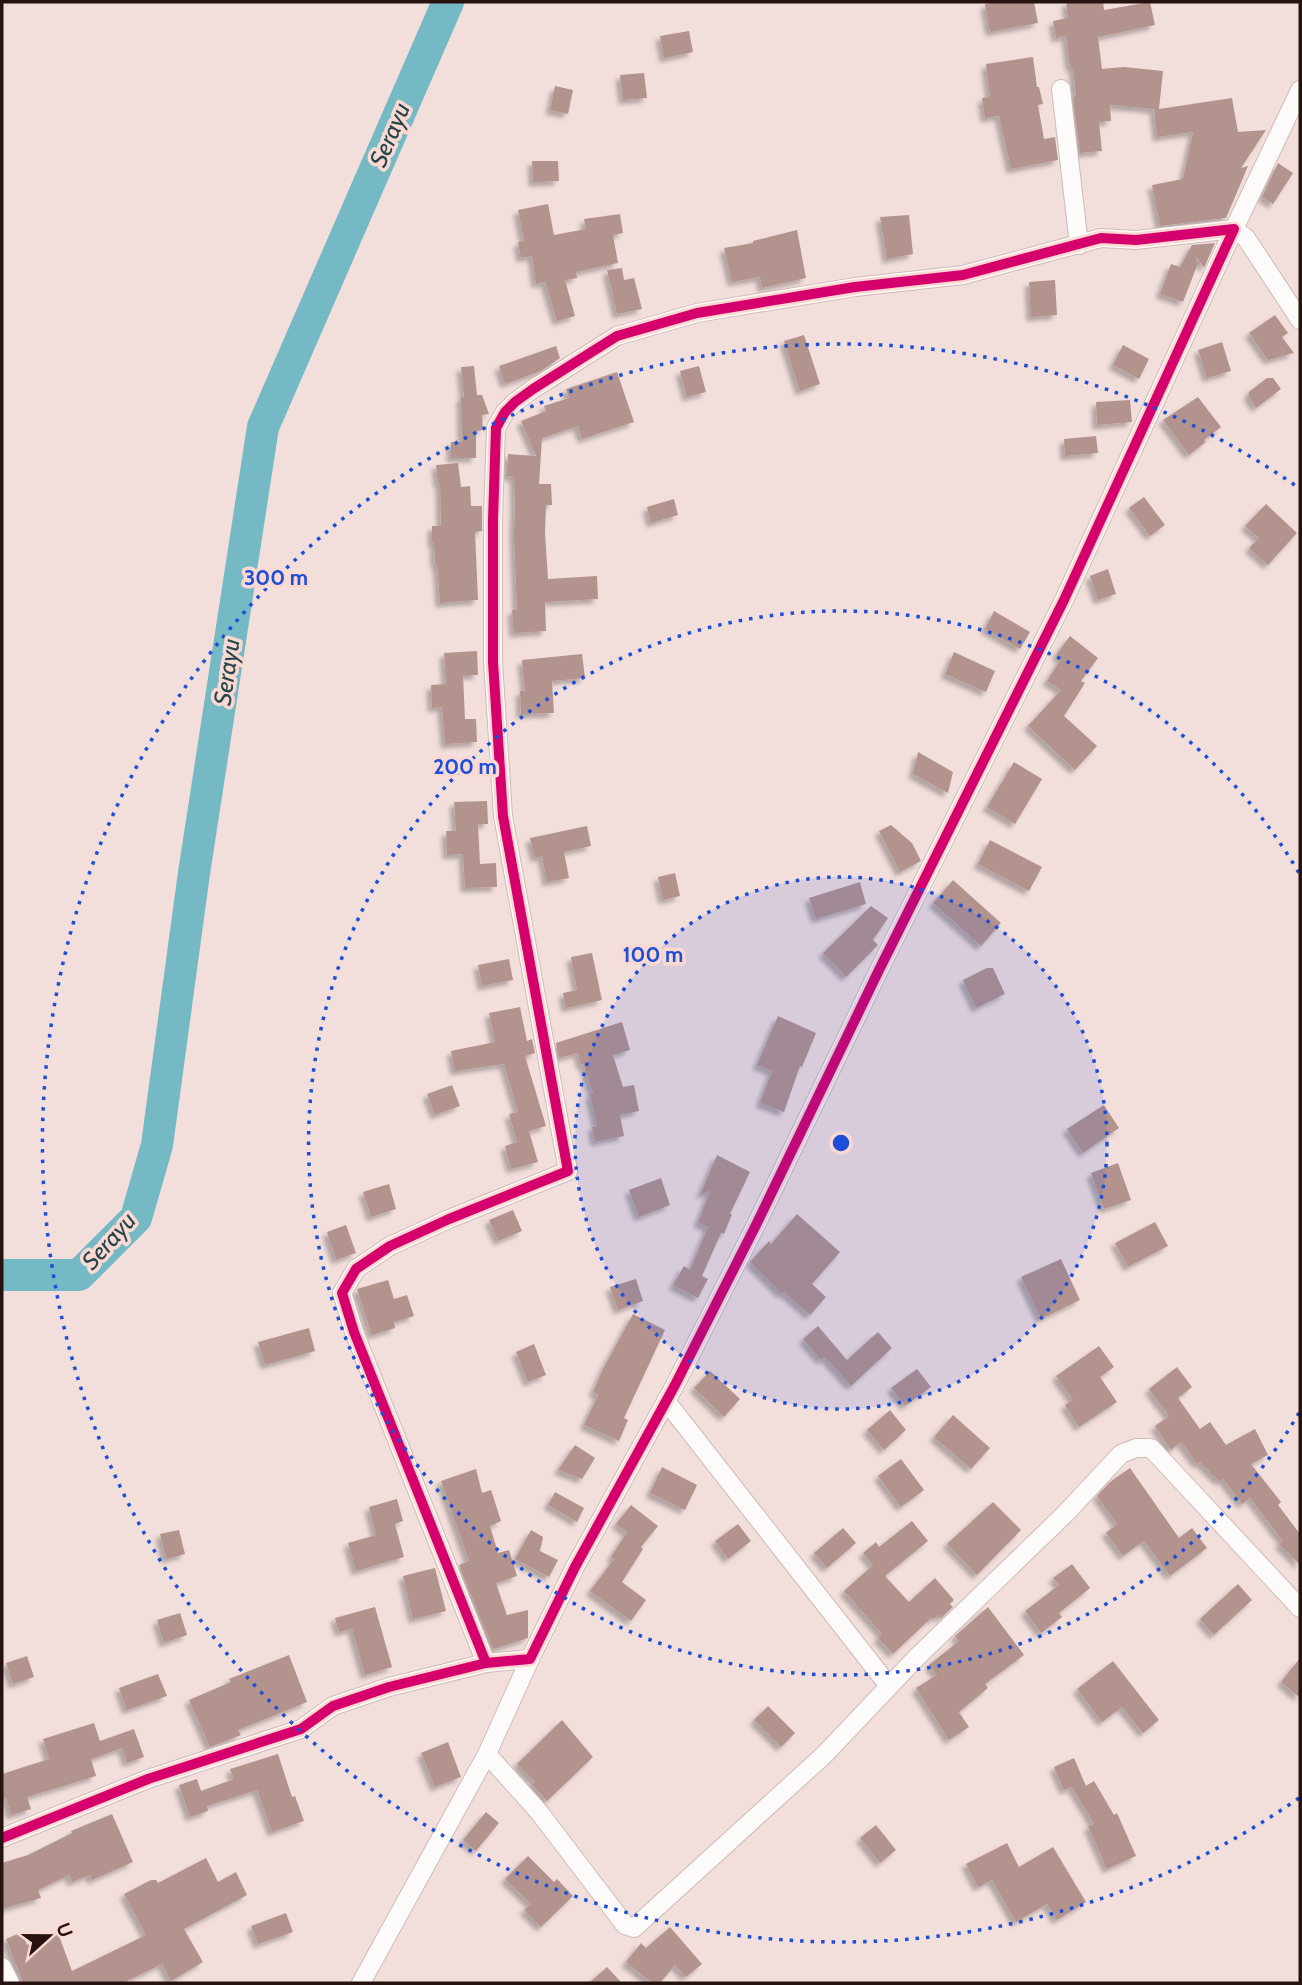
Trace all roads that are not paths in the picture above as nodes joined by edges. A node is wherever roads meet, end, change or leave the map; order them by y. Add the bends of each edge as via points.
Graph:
1 (1061, 89) dead end
2 (1300, 90) edge
3 (1234, 229) junction
4 (1079, 245) junction
5 (1300, 320) edge
6 (666, 1401) junction
7 (1300, 1608) edge
8 (530, 1660) junction
9 (486, 1662) junction
10 (889, 1686) junction
11 (486, 1754) junction
12 (2, 1838) edge
13 (2, 1967) edge
14 (10, 1983) edge
15 (361, 1983) edge

1 - 4 street
2 - 3 street
3 - 4 street via 1136,240 1101,238
3 - 5 street via 1246,238
3 - 6 street via 1064,600
4 - 9 street via 963,275 697,313 617,336 515,402 496,428 494,662 503,816 568,1171 390,1246 356,1269 342,1293
6 - 8 street
6 - 10 street
7 - 10 street via 1151,1448 1136,1448 1121,1454
8 - 9 street
8 - 11 street
9 - 12 street via 333,1706 300,1729 148,1779
10 - 11 street via 824,1755 634,1927 625,1925 540,1812
11 - 15 street
13 - 14 street

